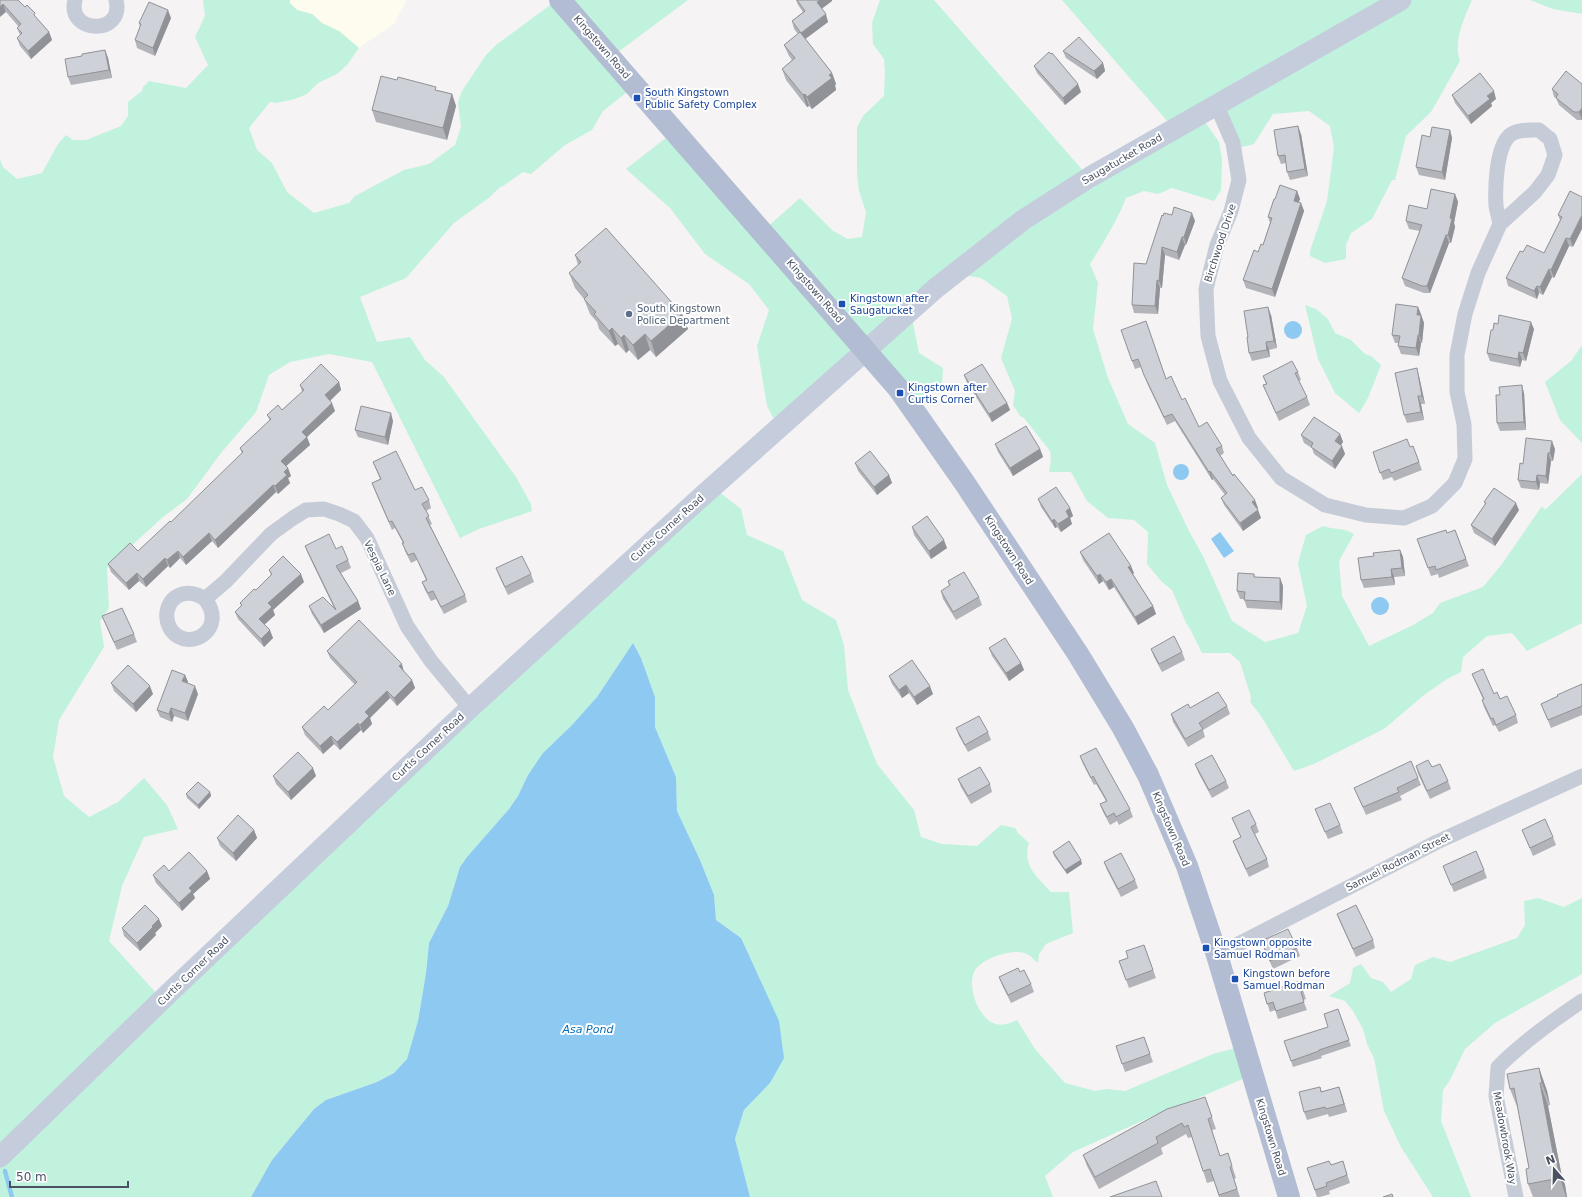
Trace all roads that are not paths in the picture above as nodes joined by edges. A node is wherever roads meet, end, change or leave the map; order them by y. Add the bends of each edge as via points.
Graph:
1 (116, 0) edge
2 (560, 0) edge
3 (1401, 0) edge
4 (73, 1) edge
5 (1216, 104) junction
6 (1500, 224) junction
7 (867, 350) junction
8 (205, 599) dead end
9 (470, 708) junction
10 (1582, 776) edge
11 (1216, 955) junction
12 (1582, 1001) edge
13 (0, 1157) edge
14 (1289, 1197) edge
15 (1516, 1197) edge

1 - 4 street via 117,11 114,17 104,26 98,27 80,20
2 - 7 main road, Kingstown Road
3 - 5 street, Saugatucket Road
5 - 6 street, Birchwood Drive via 1233,143 1239,180 1231,211 1217,245 1206,289 1208,336 1220,381 1250,438 1281,478 1325,505 1366,515 1404,518 1432,506 1455,482 1465,459 1464,424 1457,392 1457,355 1465,314 1478,273
5 - 7 street, Saugatucket Road via 1090,177 1023,220 936,288
6 - 6 street, Birchwood Drive via 1535,192 1548,175 1555,155 1550,139 1539,130 1525,130 1510,136 1501,148 1496,198
7 - 9 street, Curtis Corner Road
7 - 11 main road, Kingstown Road via 898,388 964,482 1078,654 1123,728 1154,788 1184,859
8 - 9 street, Vespia Lane via 271,534 293,518 306,510 324,509 339,514 354,521 366,538 407,626
9 - 13 street, Curtis Corner Road
10 - 11 street, Samuel Rodman Street via 1437,842
11 - 14 main road, Kingstown Road
12 - 15 street, Meadowbrook Way via 1541,1029 1498,1067 1496,1096

